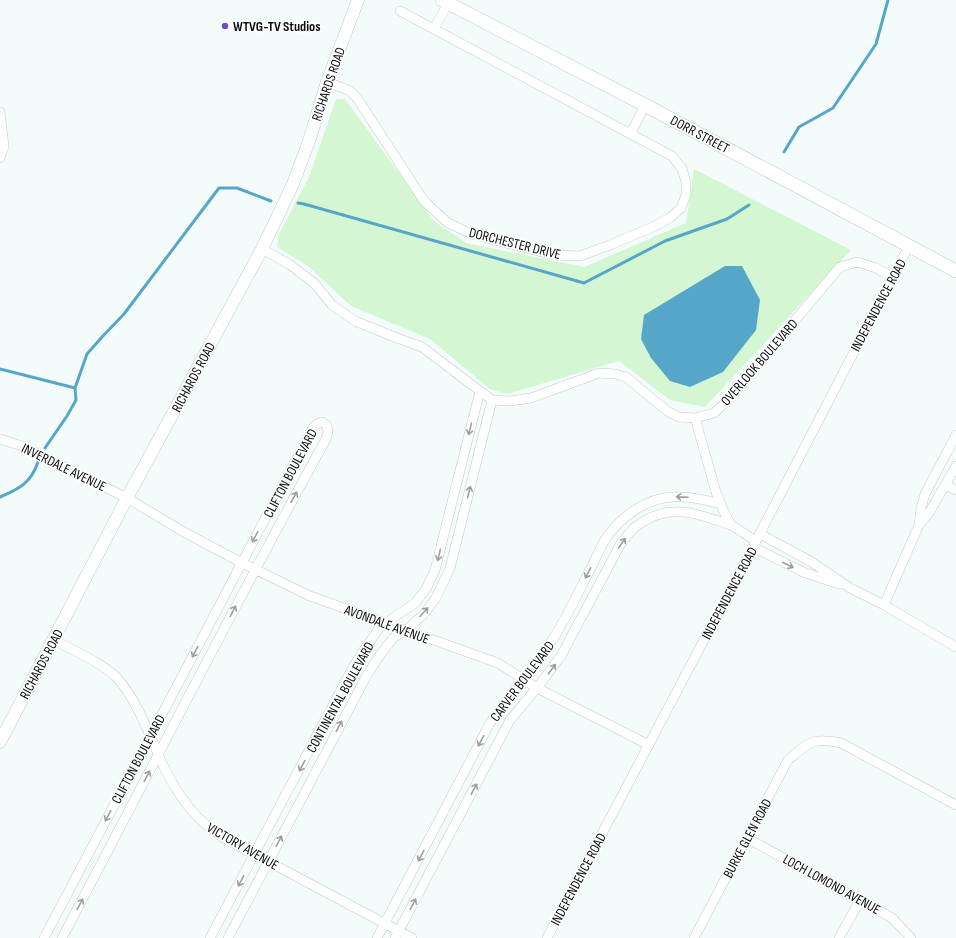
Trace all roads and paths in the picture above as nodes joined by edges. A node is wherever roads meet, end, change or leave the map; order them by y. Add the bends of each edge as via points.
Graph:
1 (358, 0) edge
2 (445, 1) edge
3 (400, 11) dead end
4 (434, 29) junction
5 (327, 82) junction
6 (645, 105) junction
7 (0, 112) edge
8 (630, 133) junction
9 (0, 158) edge
10 (909, 246) junction
11 (262, 249) junction
12 (956, 271) edge
13 (892, 277) junction
14 (480, 391) junction
15 (492, 400) junction
16 (695, 418) junction
17 (956, 435) edge
18 (0, 439) edge
19 (956, 466) edge
20 (938, 470) junction
21 (948, 481) junction
22 (928, 489) junction
23 (956, 490) edge
24 (940, 495) junction
25 (127, 498) junction
26 (721, 504) junction
27 (731, 525) junction
28 (919, 525) junction
29 (757, 540) junction
30 (242, 563) junction
31 (254, 569) junction
32 (850, 588) junction
33 (884, 605) junction
34 (386, 623) junction
35 (406, 630) junction
36 (54, 640) junction
37 (956, 647) edge
38 (524, 679) junction
39 (538, 688) junction
40 (150, 736) junction
41 (0, 742) edge
42 (650, 745) junction
43 (159, 754) junction
44 (956, 805) edge
45 (747, 838) junction
46 (255, 855) junction
47 (268, 861) junction
48 (860, 900) junction
49 (385, 924) junction
50 (396, 934) edge
51 (44, 938) edge
52 (62, 938) edge
53 (210, 938) edge
54 (228, 938) edge
55 (378, 938) edge
56 (412, 938) edge
57 (547, 938) edge
58 (694, 938) edge
59 (840, 938) edge
60 (911, 938) edge

1 - 5 street, RICHARDS ROAD
2 - 4 street
2 - 6 main road, DORR STREET
3 - 4 street, DORCHESTER DRIVE
4 - 8 street, DORCHESTER DRIVE
5 - 8 street, DORCHESTER DRIVE via 350,91 357,98 424,201 448,223 472,234 554,255 580,256 610,245 655,226 681,208 686,195 682,169 672,156
5 - 11 street, RICHARDS ROAD via 293,184
6 - 8 street
6 - 10 main road, DORR STREET
7 - 9 street via 4,146
10 - 12 main road, DORR STREET
10 - 13 street, INDEPENDENCE ROAD
11 - 14 street via 290,264 315,284 332,305 355,321 422,347
11 - 25 street, RICHARDS ROAD
13 - 16 street, OVERLOOK BOULEVARD via 857,262 840,267 726,401 714,413
13 - 29 street, INDEPENDENCE ROAD
14 - 15 street
14 -> 34 street, CONTINENTAL BOULEVARD via 435,570 426,589 415,603
15 - 16 street, OVERLOOK BOULEVARD via 531,398 598,373 616,374 626,377 679,417
35 -> 15 street, CONTINENTAL BOULEVARD via 436,598 450,568
16 - 26 street
17 - 20 street
18 - 25 street, INVERDALE AVENUE via 22,446
19 - 21 street
20 - 21 street
20 - 22 street
21 - 23 street
21 - 24 street
22 - 24 street
22 - 28 street via 921,508
24 - 28 street
25 - 30 street, AVONDALE AVENUE
25 - 36 street, RICHARDS ROAD
26 - 27 street
26 -> 38 street, CARVER BOULEVARD via 686,496 670,497 640,506 626,516 608,536 554,639
27 - 29 street, CARVER BOULEVARD
39 -> 27 street, CARVER BOULEVARD via 561,656 620,545 633,529 650,517 672,511 696,514
28 - 33 street
29 - 32 street via 810,561
29 -> 32 street via 803,572
29 - 42 street, INDEPENDENCE ROAD
30 - 31 street, AVONDALE AVENUE
31 -> 30 street, CLIFTON BOULEVARD via 326,439 327,425 322,422 313,428
30 -> 40 street, CLIFTON BOULEVARD
31 - 34 street, AVONDALE AVENUE via 310,596
43 -> 31 street, CLIFTON BOULEVARD
32 - 33 street
33 - 37 street
34 - 35 street, AVONDALE AVENUE
34 -> 46 street, CONTINENTAL BOULEVARD via 374,635 352,669
35 - 38 street, AVONDALE AVENUE via 498,663
47 -> 35 street, CONTINENTAL BOULEVARD via 366,675 393,638
36 - 40 street, VICTORY AVENUE via 116,677 128,693
36 - 41 street, RICHARDS ROAD
38 - 39 street, AVONDALE AVENUE
38 -> 49 street, CARVER BOULEVARD via 489,725
39 - 42 street, AVONDALE AVENUE
50 -> 39 street, CARVER BOULEVARD via 510,720
40 - 43 street, VICTORY AVENUE
40 -> 51 street, CLIFTON BOULEVARD
42 - 57 street, INDEPENDENCE ROAD
43 - 46 street, VICTORY AVENUE via 164,768 186,803 202,822 222,837
52 -> 43 street, CLIFTON BOULEVARD
44 - 45 street, BURKE GLEN ROAD via 841,743 818,740 806,744 788,760
45 - 48 street, LOCH LOMOND AVENUE
45 - 58 street, BURKE GLEN ROAD
46 - 47 street, VICTORY AVENUE
46 -> 53 street, CONTINENTAL BOULEVARD
47 - 49 street, VICTORY AVENUE
47 - 54 street, CONTINENTAL BOULEVARD
48 - 59 street
48 - 60 street, LOCH LOMOND AVENUE via 892,918
49 - 50 street, VICTORY AVENUE
49 - 55 street, CARVER BOULEVARD
50 - 56 street, VICTORY AVENUE

